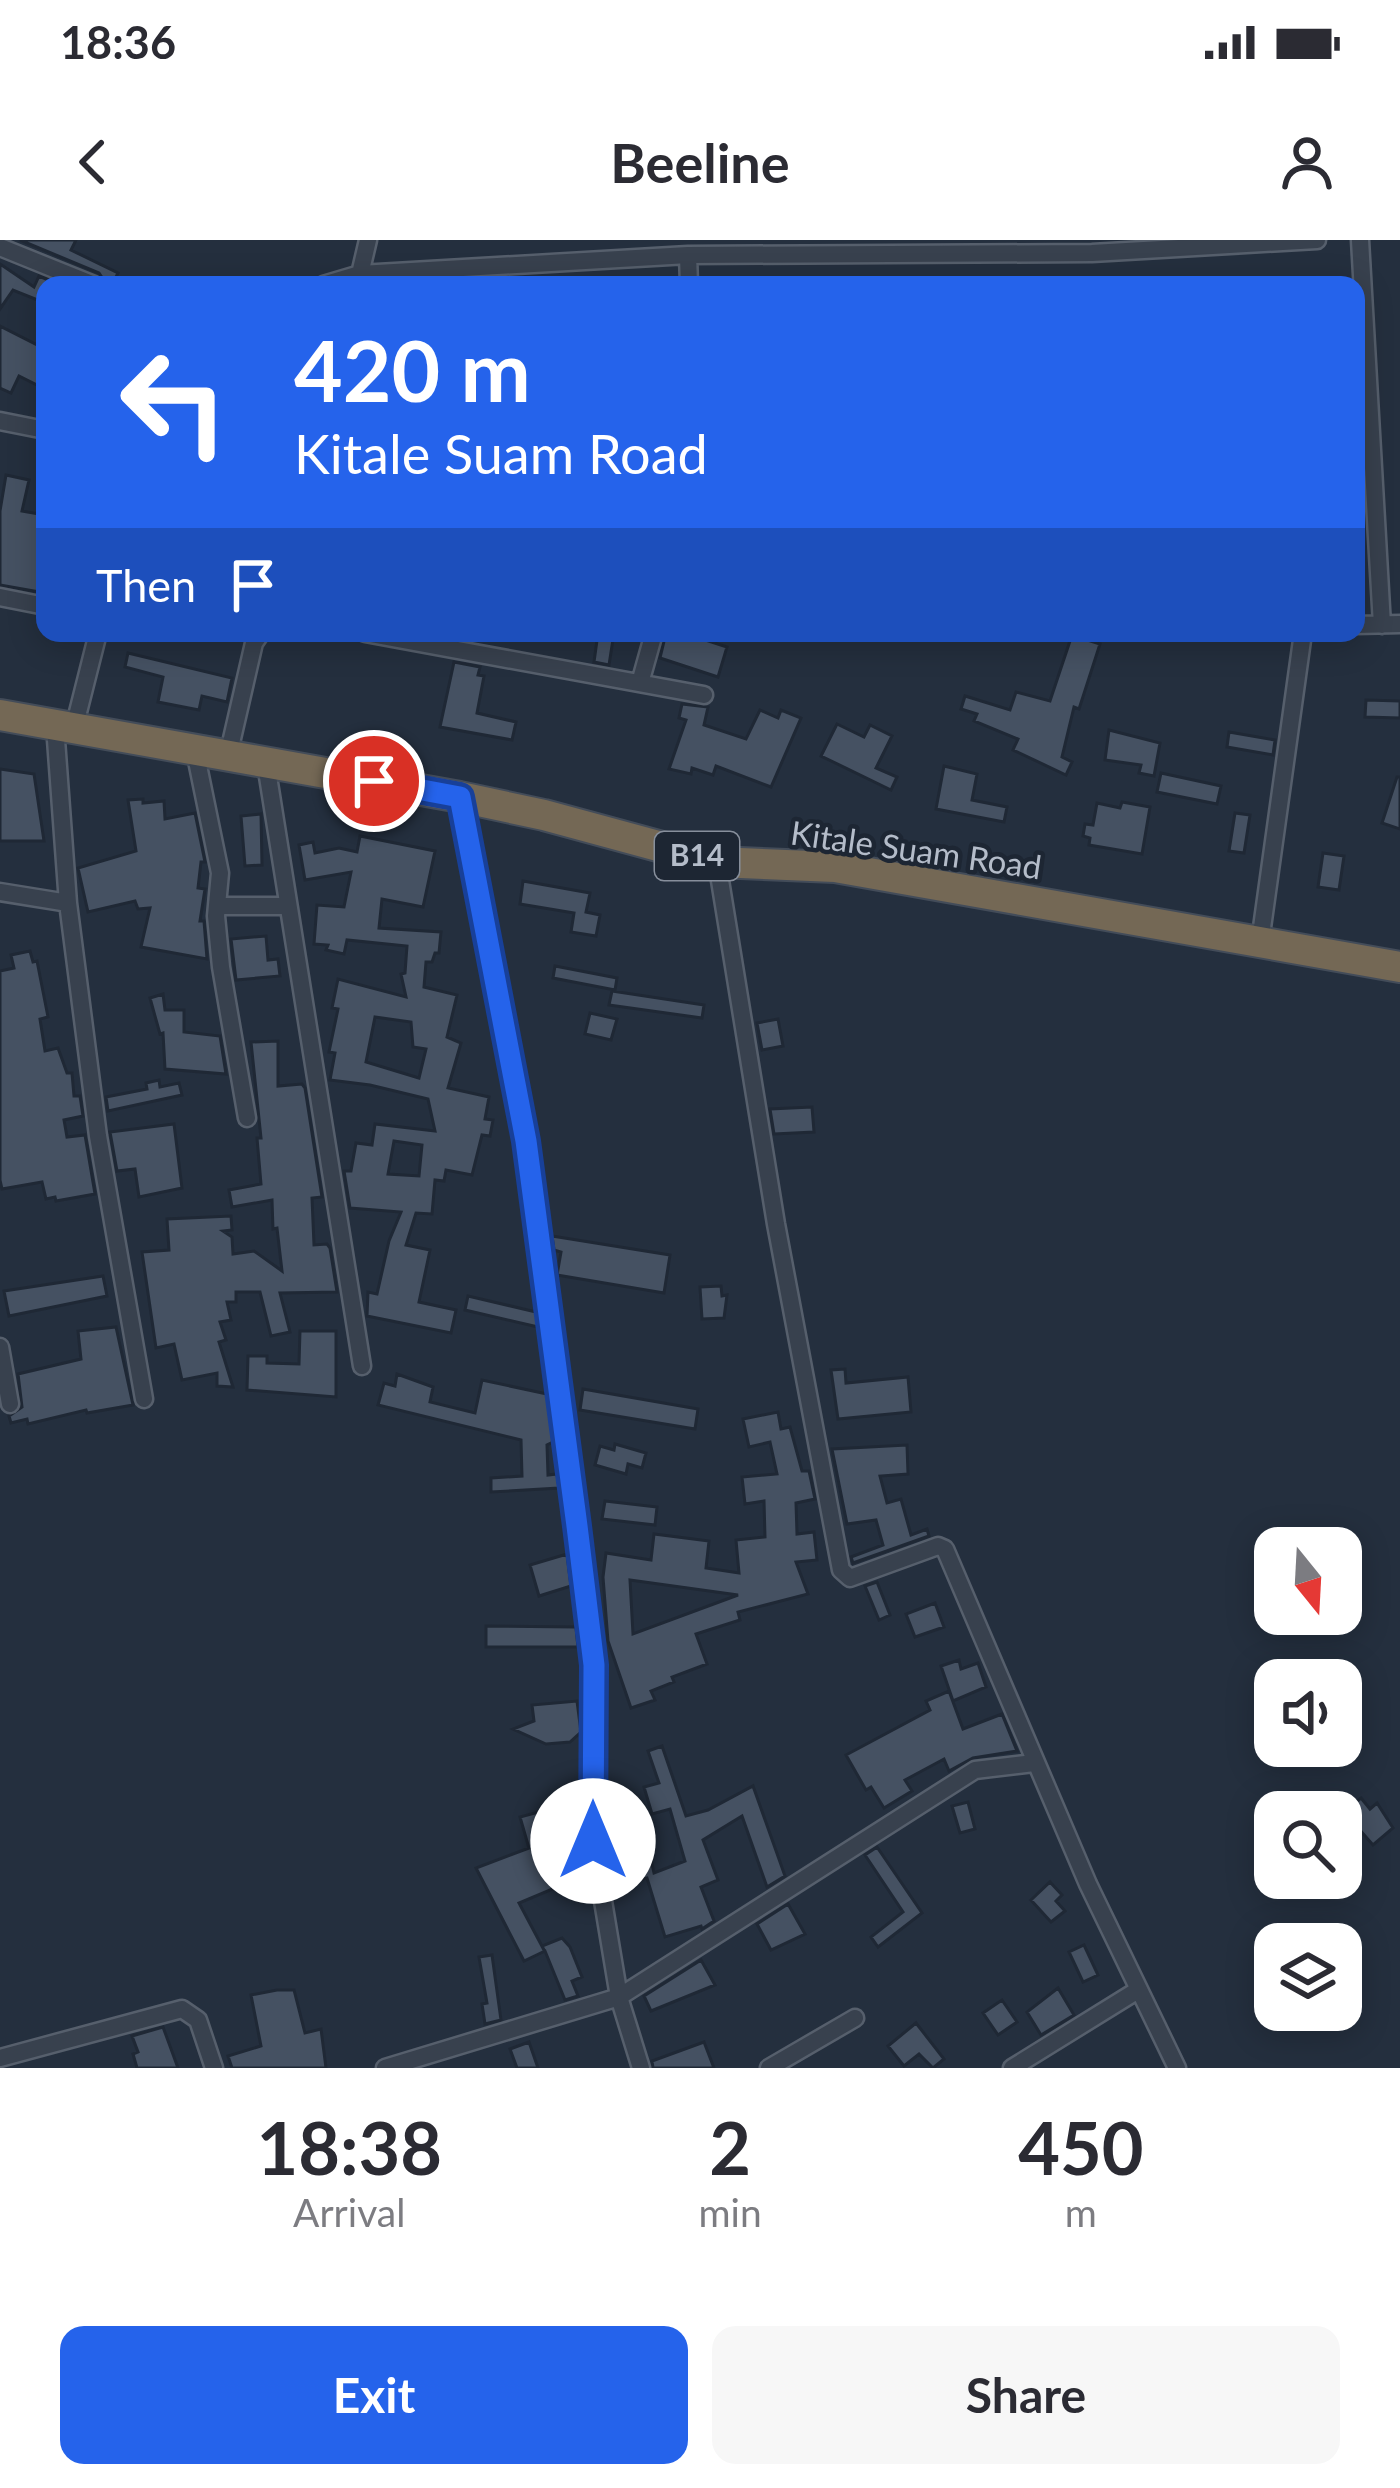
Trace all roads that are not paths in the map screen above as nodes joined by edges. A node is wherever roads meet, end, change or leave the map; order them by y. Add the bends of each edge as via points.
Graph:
1 (368, 240) edge
2 (1317, 240) edge
3 (1360, 240) edge
4 (0, 247) edge
5 (1091, 247) edge
6 (688, 255) junction
7 (361, 274) junction
8 (72, 276) edge
9 (354, 276) edge
10 (689, 276) edge
11 (1361, 276) edge
12 (0, 421) edge
13 (1365, 425) edge
14 (36, 428) edge
15 (0, 597) edge
16 (36, 604) edge
17 (1391, 624) edge
18 (95, 642) edge
19 (255, 642) edge
20 (414, 642) edge
21 (651, 642) edge
22 (1303, 642) edge
23 (640, 683) junction
24 (704, 695) dead end
25 (0, 716) edge
26 (64, 727) junction
27 (195, 751) junction
28 (228, 756) junction
29 (266, 764) junction
30 (460, 797) junction
31 (717, 862) junction
32 (0, 892) edge
33 (68, 903) junction
34 (218, 906) junction
35 (287, 906) junction
36 (1260, 942) junction
37 (1400, 968) edge
38 (247, 1118) dead end
39 (0, 1346) edge
40 (362, 1366) dead end
41 (144, 1399) dead end
42 (10, 1404) dead end
43 (1034, 1763) junction
44 (1138, 1990) junction
45 (619, 1997) junction
46 (855, 2018) dead end
47 (0, 2058) edge
48 (214, 2068) edge
49 (385, 2068) edge
50 (641, 2068) edge
51 (769, 2068) edge
52 (1012, 2068) edge
53 (1177, 2068) edge

1 - 7 street
2 - 5 street
3 - 11 street
4 - 8 street
5 - 6 street
6 - 7 street
6 - 10 street
7 - 9 street
12 - 14 street
13 - 17 street
15 - 16 street
18 - 26 street
19 - 28 street
20 - 23 street
21 - 23 street
22 - 36 street
23 - 24 street
25 - 26 highway, Kitale Suam Road / B14
26 - 27 highway, Kitale Suam Road / B14
26 - 33 street
27 - 28 highway, Kitale Suam Road / B14
27 - 34 street via 220,873
28 - 29 highway, Kitale Suam Road / B14
29 - 30 highway, Kitale Suam Road / B14
29 - 35 street
30 - 31 highway, Kitale Suam Road / B14
30 - 45 street via 542,1254 594,1665 593,1841
31 - 36 highway, Kitale Suam Road / B14 via 836,867
31 - 43 street via 841,1570 850,1579 945,1550
32 - 33 street
33 - 41 street
34 - 35 street
34 - 38 street
35 - 40 street
36 - 37 highway, Kitale Suam Road / B14
39 - 42 street
43 - 44 street
43 - 45 street via 959,1779
44 - 52 street
44 - 53 street
45 - 49 street
45 - 50 street
46 - 51 street
47 - 48 street via 182,2009 199,2020

